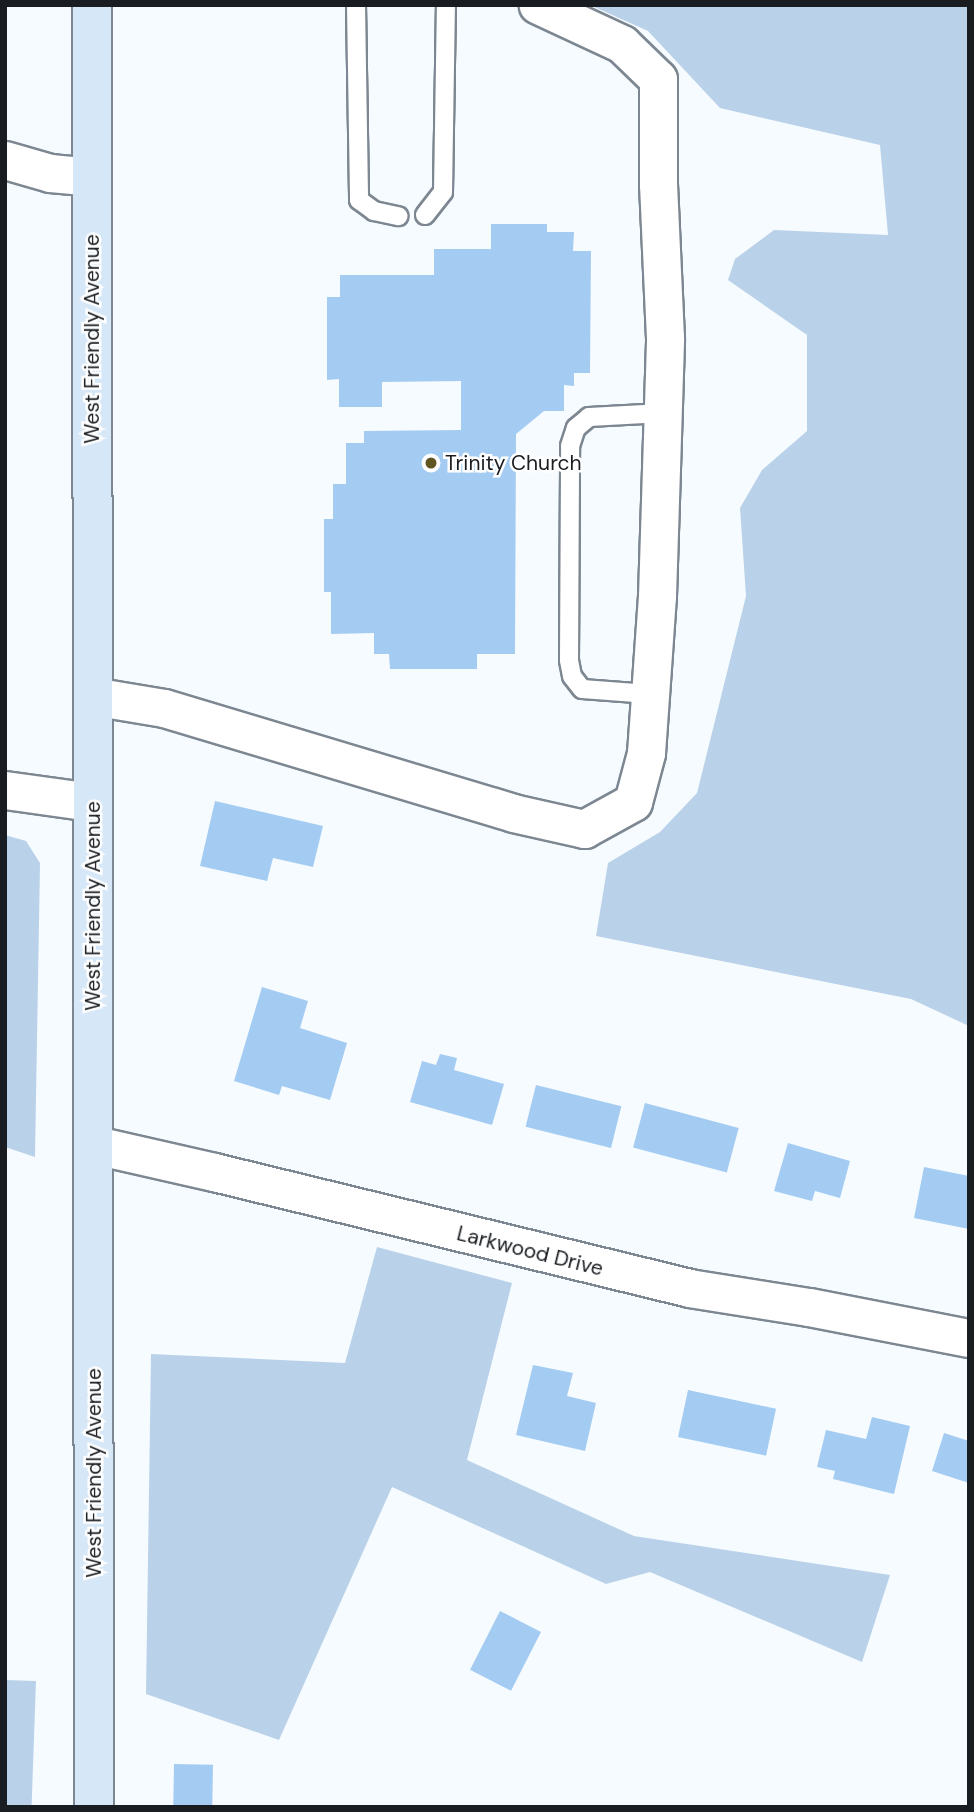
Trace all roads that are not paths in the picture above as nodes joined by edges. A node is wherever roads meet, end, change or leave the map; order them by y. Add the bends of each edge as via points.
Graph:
1 (92, 5) edge
2 (356, 5) edge
3 (446, 5) edge
4 (538, 5) edge
5 (5, 160) edge
6 (92, 177) junction
7 (425, 215) dead end
8 (398, 216) dead end
9 (663, 414) junction
10 (649, 694) junction
11 (92, 696) junction
12 (5, 790) edge
13 (92, 802) junction
14 (95, 1146) junction
15 (969, 1338) edge
16 (94, 1807) edge

1 - 6 main road, West Friendly Avenue
2 - 8 lane via 359,200 374,211
3 - 7 lane via 443,192
4 - 9 street via 622,44 658,79
5 - 6 street via 50,173
6 - 11 main road, West Friendly Avenue
9 - 10 street
9 - 10 lane via 589,418 576,428 570,446 572,676 582,689
10 - 11 street via 646,753 633,802 584,829 513,813 164,708
11 - 13 main road, West Friendly Avenue
12 - 13 street
13 - 14 main road, West Friendly Avenue
14 - 15 street, Larkwood Drive via 214,1171 689,1289
14 - 16 main road, West Friendly Avenue

